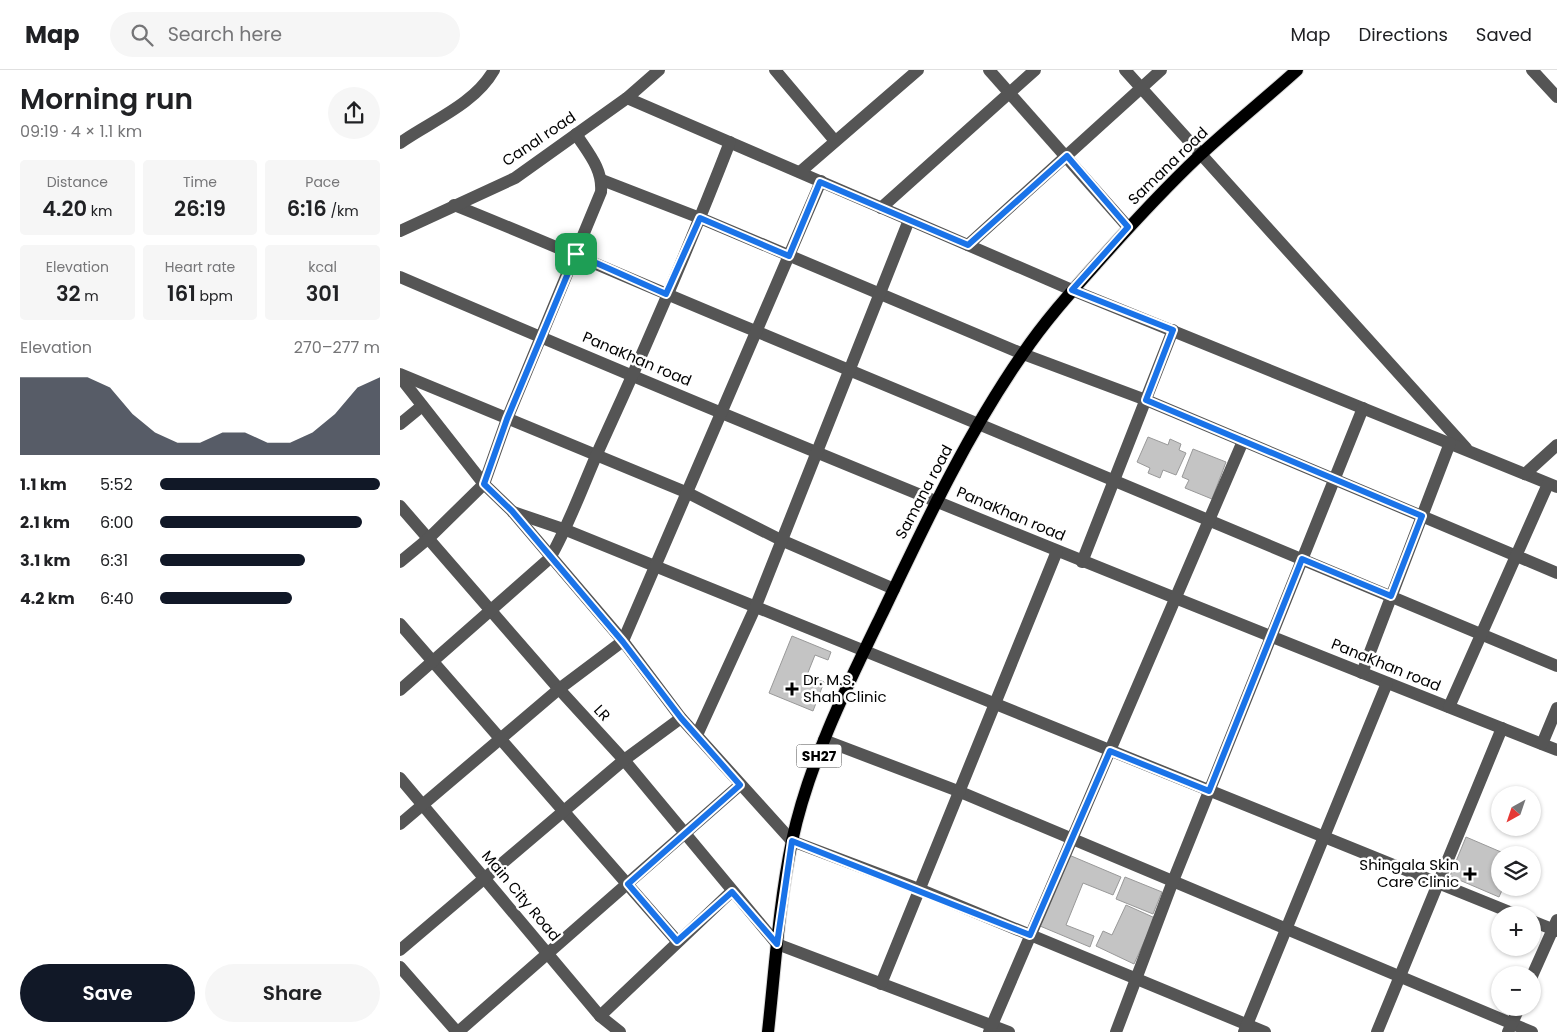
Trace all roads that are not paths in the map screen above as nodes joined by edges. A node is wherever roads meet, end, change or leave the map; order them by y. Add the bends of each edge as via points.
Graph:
1 (494, 70) edge
2 (660, 70) edge
3 (792, 70) edge
4 (918, 70) edge
5 (989, 70) edge
6 (1035, 70) edge
7 (1125, 70) edge
8 (1161, 70) edge
9 (1297, 70) edge
10 (1532, 70) edge
11 (778, 74) edge
12 (1142, 88) junction
13 (1009, 93) junction
14 (1557, 97) edge
15 (627, 98) junction
16 (576, 134) junction
17 (835, 141) junction
18 (730, 142) junction
19 (400, 144) edge
20 (1200, 155) junction
21 (1067, 156) junction
22 (800, 172) junction
23 (602, 180) junction
24 (820, 182) junction
25 (454, 205) junction
26 (881, 208) junction
27 (700, 218) junction
28 (909, 220) junction
29 (1128, 227) junction
30 (400, 231) edge
31 (968, 245) junction
32 (576, 254) junction
33 (789, 256) junction
34 (400, 277) edge
35 (1072, 290) junction
36 (880, 293) junction
37 (666, 294) junction
38 (1173, 330) junction
39 (756, 331) junction
40 (542, 337) junction
41 (1023, 354) junction
42 (849, 368) junction
43 (400, 376) edge
44 (633, 376) junction
45 (1146, 400) junction
46 (422, 406) junction
47 (1363, 408) junction
48 (722, 413) junction
49 (507, 419) junction
50 (980, 423) junction
51 (400, 424) edge
52 (1243, 441) junction
53 (1450, 444) junction
54 (1557, 445) edge
55 (1469, 451) junction
56 (817, 453) junction
57 (596, 456) junction
58 (1525, 474) junction
59 (1334, 479) junction
60 (1114, 480) junction
61 (484, 484) junction
62 (1553, 485) edge
63 (688, 493) junction
64 (937, 500) junction
65 (400, 506) edge
66 (512, 511) junction
67 (1422, 516) junction
68 (1209, 520) junction
69 (566, 530) junction
70 (428, 538) junction
71 (781, 540) junction
72 (1057, 551) junction
73 (1516, 556) junction
74 (550, 558) junction
75 (1302, 559) junction
76 (400, 562) edge
77 (1082, 562) junction
78 (656, 567) junction
79 (1557, 573) edge
80 (894, 589) junction
81 (1391, 596) junction
82 (1175, 599) junction
83 (755, 608) junction
84 (491, 610) junction
85 (400, 624) edge
86 (1481, 634) junction
87 (1271, 637) junction
88 (623, 642) junction
89 (864, 650) junction
90 (433, 661) junction
91 (1557, 666) edge
92 (1362, 673) junction
93 (1387, 683) junction
94 (400, 690) edge
95 (559, 690) junction
96 (993, 704) junction
97 (1449, 707) junction
98 (1557, 708) edge
99 (681, 718) junction
100 (1502, 728) junction
101 (697, 735) junction
102 (501, 739) junction
103 (824, 740) junction
104 (1542, 744) junction
105 (1557, 750) edge
106 (1110, 751) junction
107 (624, 760) junction
108 (400, 778) edge
109 (740, 785) junction
110 (958, 791) junction
111 (1209, 791) junction
112 (422, 805) junction
113 (563, 810) junction
114 (400, 824) edge
115 (686, 834) junction
116 (1324, 837) junction
117 (1072, 839) junction
118 (792, 841) junction
119 (484, 877) junction
120 (1173, 881) junction
121 (1438, 883) junction
122 (628, 884) junction
123 (918, 889) junction
124 (732, 892) junction
125 (1495, 906) edge
126 (1541, 923) edge
127 (1556, 927) edge
128 (1286, 929) junction
129 (1030, 935) junction
130 (677, 941) junction
131 (777, 944) junction
132 (400, 950) edge
133 (547, 952) junction
134 (1537, 966) edge
135 (400, 967) edge
136 (1400, 977) junction
137 (1138, 979) junction
138 (881, 984) junction
139 (600, 1016) junction
140 (1515, 1016) edge
141 (1245, 1028) edge
142 (1510, 1028) edge
143 (991, 1029) edge
144 (616, 1031) edge
145 (458, 1032) edge
146 (768, 1032) edge
147 (1009, 1032) edge
148 (1116, 1032) edge
149 (1265, 1032) edge
150 (1377, 1032) edge
151 (1532, 1032) edge

1 - 19 street via 465,101
2 - 15 street, Canal road
3 - 11 street
4 - 17 street
5 - 13 street
6 - 13 street
7 - 12 street
8 - 12 street
9 - 20 main road, Samana road / SH27
10 - 14 street
11 - 17 street
12 - 20 street
12 - 21 street
13 - 21 street
13 - 26 street
15 - 16 street, Canal road
15 - 18 street
16 - 23 street
16 - 25 street, Canal road via 514,178
17 - 22 street
18 - 22 street
18 - 27 street
20 - 29 main road, Samana road / SH27
20 - 55 street
21 - 29 street
21 - 31 street
22 - 24 street
23 - 27 street
23 - 32 street via 601,192
24 - 26 street
24 - 33 street
25 - 30 street, Canal road
25 - 32 street
26 - 28 street
27 - 33 street
27 - 37 street
28 - 31 street
28 - 36 street
29 - 35 main road, Samana road / SH27
31 - 35 street
32 - 37 street
32 - 40 street
33 - 36 street
33 - 39 street
34 - 40 street, PanaKhan road
35 - 38 street
35 - 41 main road, Samana road / SH27
36 - 41 street
36 - 42 street
37 - 39 street
37 - 44 street
38 - 45 street
38 - 47 street
39 - 42 street
39 - 48 street
40 - 44 street, PanaKhan road
40 - 49 street
41 - 45 street
41 - 50 main road, Samana road / SH27
42 - 50 street
42 - 56 street
43 - 46 street
43 - 49 street
44 - 48 street, PanaKhan road
44 - 57 street
45 - 52 street
45 - 60 street
46 - 51 street
46 - 61 street
47 - 53 street
47 - 59 street
48 - 56 street, PanaKhan road
48 - 63 street
49 - 57 street
49 - 61 street
50 - 60 street
50 - 64 main road, Samana road / SH27
52 - 59 street
52 - 68 street
53 - 55 street
53 - 67 street
54 - 58 street
55 - 58 street
56 - 64 street, PanaKhan road
56 - 71 street
57 - 63 street
57 - 69 street
58 - 62 street
59 - 67 street
59 - 75 street
60 - 68 street
60 - 77 street
61 - 66 street
61 - 70 street
62 - 73 street
63 - 71 street
63 - 78 street
64 - 72 street, PanaKhan road
64 - 80 main road, Samana road / SH27
65 - 70 street, LR
66 - 69 street
66 - 74 street
67 - 73 street
67 - 81 street
68 - 75 street
68 - 82 street
69 - 74 street
69 - 78 street
70 - 76 street
70 - 84 street, LR
71 - 80 street
71 - 83 street
72 - 77 street, PanaKhan road
72 - 96 street
73 - 79 street
73 - 86 street
74 - 84 street
74 - 88 street
75 - 81 street
75 - 87 street
77 - 82 street, PanaKhan road
78 - 83 street
78 - 88 street
80 - 89 main road, Samana road / SH27
81 - 86 street
81 - 92 street
82 - 87 street, PanaKhan road
82 - 106 street
83 - 89 street
83 - 101 street
84 - 90 street
84 - 95 street, LR
85 - 90 street
86 - 91 street
86 - 97 street
87 - 92 street, PanaKhan road
87 - 111 street
88 - 95 street
88 - 99 street
89 - 96 street
89 - 103 main road, Samana road / SH27
90 - 94 street
90 - 102 street
92 - 93 street, PanaKhan road
93 - 97 street, PanaKhan road
93 - 116 street
95 - 102 street
95 - 107 street, LR
96 - 106 street
96 - 110 street
97 - 100 street, PanaKhan road
98 - 104 street
99 - 101 street
99 - 107 street
100 - 104 street, PanaKhan road
100 - 121 street
101 - 109 street
102 - 112 street
102 - 113 street
103 - 110 street
103 - 118 main road, Samana road / SH27
104 - 105 street, PanaKhan road
106 - 111 street
106 - 117 street
107 - 113 street
107 - 115 street, LR
108 - 112 street, Main City Road
109 - 115 street
109 - 118 street
110 - 117 street
110 - 123 street
111 - 116 street
111 - 120 street
112 - 114 street
112 - 119 street, Main City Road
113 - 119 street
113 - 122 street
115 - 122 street
115 - 124 street, LR
116 - 121 street
116 - 128 street
117 - 120 street
117 - 129 street
118 - 123 street
118 - 131 main road, Samana road / SH27
119 - 132 street
119 - 133 street, Main City Road
120 - 128 street
120 - 137 street
121 - 125 street
121 - 136 street
122 - 130 street
122 - 133 street
123 - 129 street
123 - 138 street
124 - 130 street
124 - 131 street, LR
126 - 127 street
127 - 134 street
128 - 136 street
128 - 141 street
129 - 137 street
129 - 143 street
130 - 139 street
131 - 138 street
131 - 146 main road, Samana road / SH27
133 - 139 street, Main City Road
133 - 145 street
135 - 145 street
136 - 142 street
136 - 150 street
137 - 141 street
137 - 148 street
138 - 143 street
139 - 144 street, Main City Road
140 - 142 street
141 - 149 street
142 - 151 street
143 - 147 street

